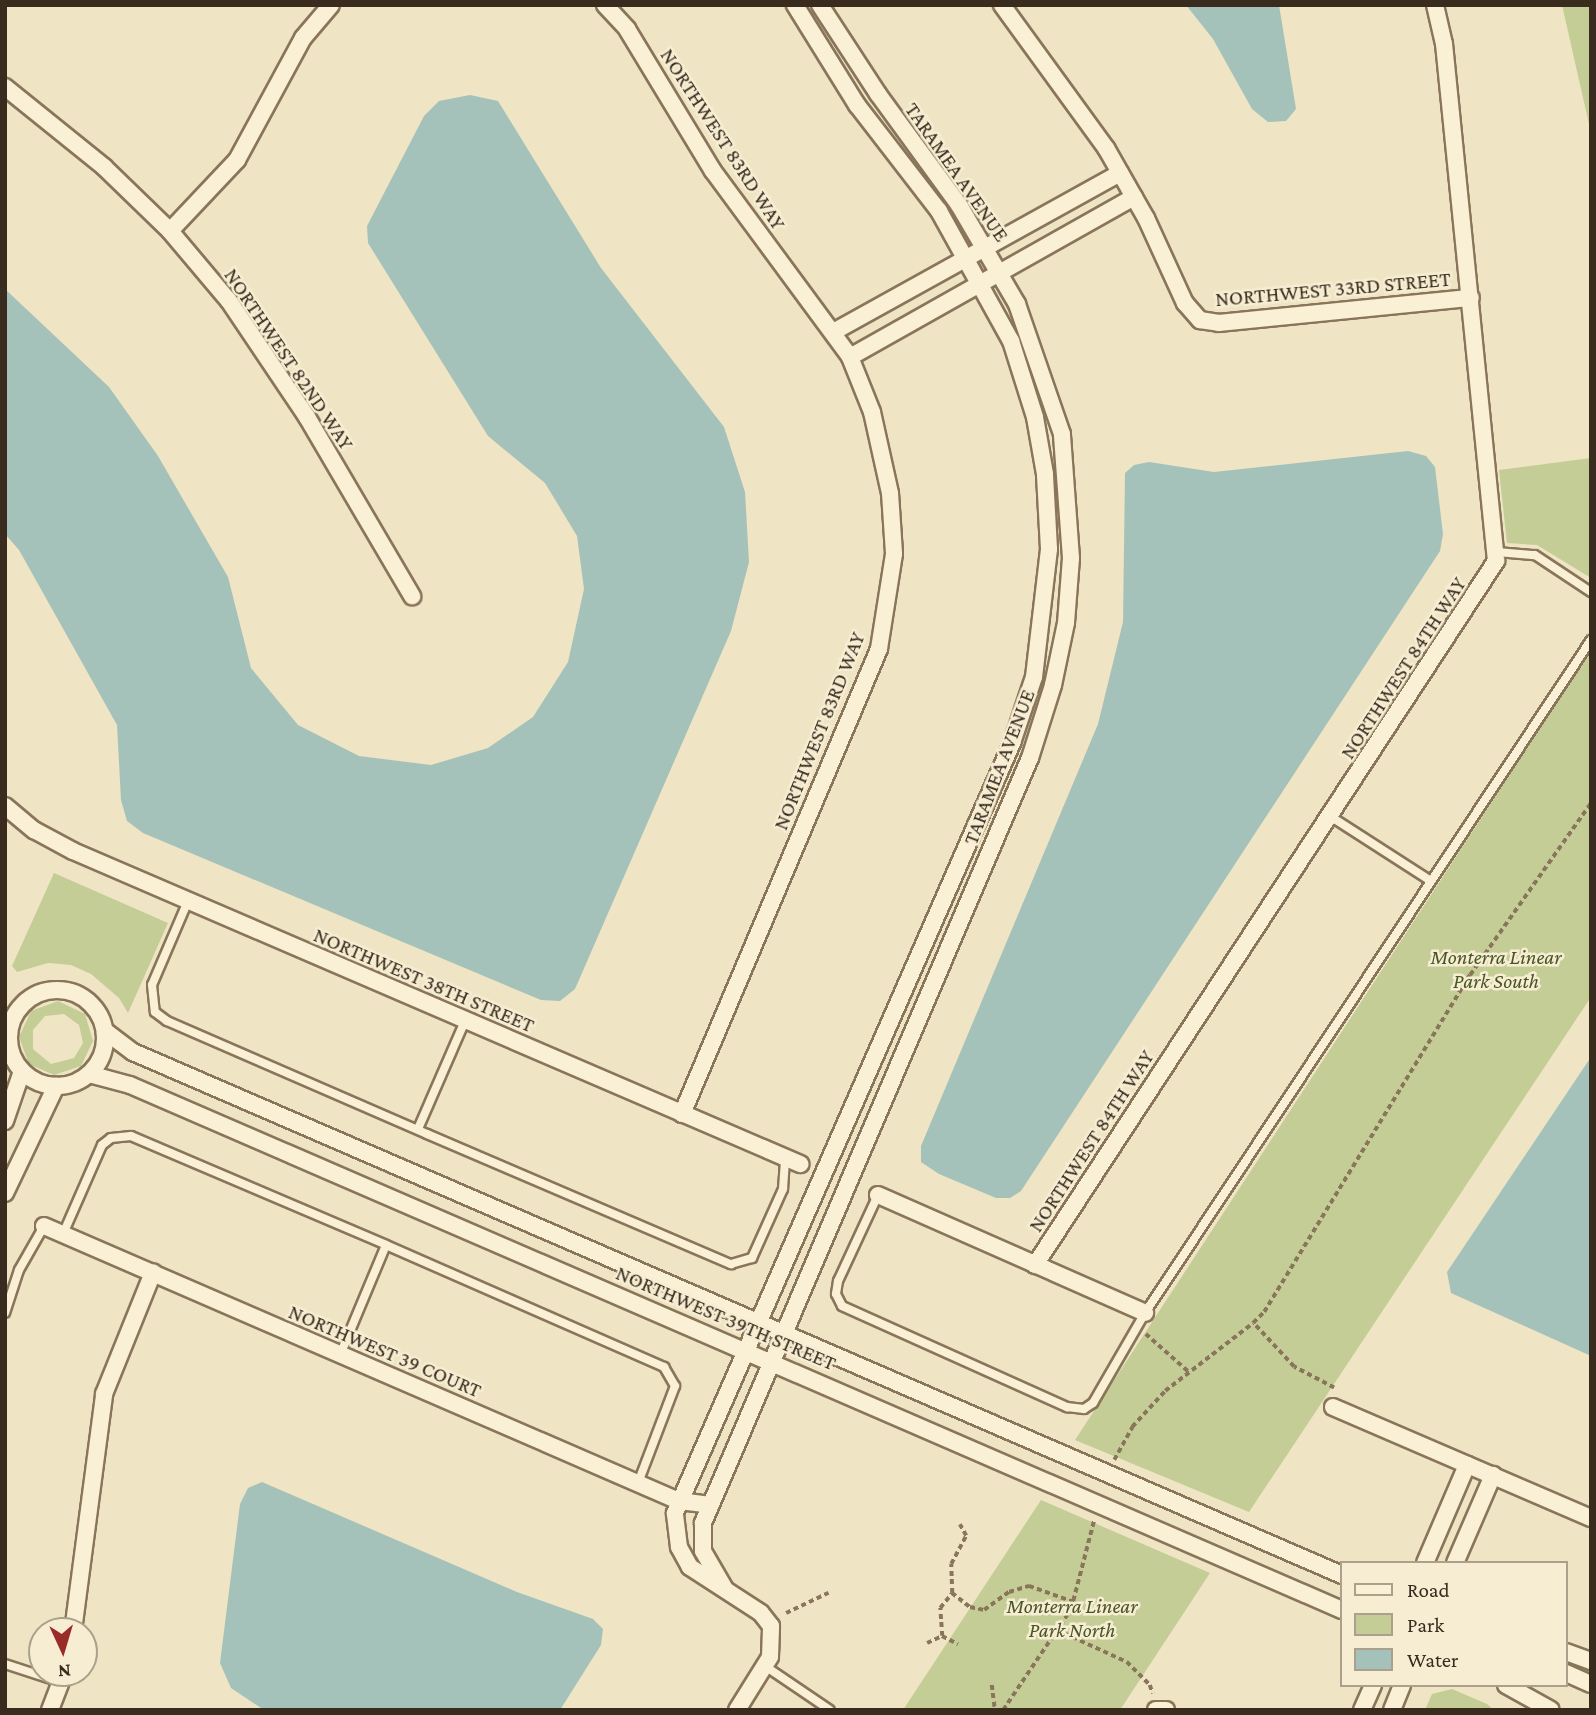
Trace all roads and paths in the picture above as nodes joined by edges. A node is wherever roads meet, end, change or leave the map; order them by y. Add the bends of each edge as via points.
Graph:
1 (331, 5) edge
2 (606, 5) edge
3 (796, 5) edge
4 (820, 5) edge
5 (1002, 5) edge
6 (1436, 5) edge
7 (5, 87) edge
8 (1120, 173) junction
9 (1134, 198) junction
10 (170, 231) junction
11 (985, 248) junction
12 (966, 259) junction
13 (999, 271) junction
14 (979, 283) junction
15 (1471, 298) junction
16 (835, 331) junction
17 (850, 357) junction
18 (1497, 552) junction
19 (1591, 592) edge
20 (412, 596) dead end
21 (1591, 640) edge
22 (1591, 803) edge
23 (5, 806) edge
24 (1330, 816) junction
25 (1431, 881) junction
26 (188, 901) junction
27 (465, 1020) junction
28 (105, 1031) junction
29 (22, 1071) junction
30 (89, 1074) junction
31 (56, 1086) junction
32 (682, 1114) junction
33 (5, 1121) edge
34 (418, 1129) junction
35 (793, 1161) joint
36 (5, 1193) edge
37 (878, 1195) joint
38 (44, 1226) joint
39 (63, 1234) junction
40 (386, 1245) junction
41 (1035, 1265) junction
42 (153, 1273) junction
43 (5, 1313) edge
44 (1145, 1313) junction
45 (762, 1323) junction
46 (1253, 1323) junction
47 (784, 1332) junction
48 (1152, 1337) dead end
49 (747, 1350) junction
50 (340, 1355) junction
51 (774, 1362) junction
52 (1189, 1372) junction
53 (1334, 1388) dead end
54 (1333, 1407) dead end
55 (1113, 1460) dead end
56 (1467, 1465) junction
57 (1493, 1475) junction
58 (638, 1483) junction
59 (679, 1501) junction
60 (711, 1505) junction
61 (1591, 1518) edge
62 (1094, 1520) dead end
63 (960, 1525) dead end
64 (1426, 1561) edge
65 (1456, 1561) edge
66 (1340, 1574) edge
67 (828, 1593) dead end
68 (952, 1593) junction
69 (730, 1594) junction
70 (1074, 1602) junction
71 (1340, 1609) edge
72 (786, 1613) dead end
73 (75, 1617) edge
74 (1057, 1630) junction
75 (942, 1636) junction
76 (927, 1643) dead end
77 (958, 1644) dead end
78 (1568, 1653) edge
79 (1591, 1661) edge
80 (5, 1664) edge
81 (765, 1666) junction
82 (28, 1669) edge
83 (1568, 1674) edge
84 (1591, 1684) edge
85 (992, 1685) dead end
86 (58, 1687) edge
87 (1372, 1687) edge
88 (1401, 1687) edge
89 (1510, 1687) edge
90 (1155, 1704) edge
91 (50, 1710) edge
92 (737, 1710) edge
93 (830, 1710) edge
94 (995, 1710) edge
95 (1003, 1710) edge
96 (1166, 1710) edge
97 (1362, 1710) edge
98 (1392, 1710) edge
99 (1551, 1710) edge

1 - 10 street via 303,38 237,160
2 - 16 street, NORTHWEST 83RD WAY via 627,29 713,171
3 - 12 street, TARAMEA AVENUE via 857,105 939,211
4 - 11 street, TARAMEA AVENUE
5 - 8 street via 1077,104
6 - 15 street, NORTHWEST 84TH WAY
7 - 10 street, NORTHWEST 82ND WAY via 104,167
8 - 9 street
8 - 11 street
9 - 13 street
9 - 15 street, NORTHWEST 33RD STREET via 1185,303 1200,320 1219,323
10 - 20 street, NORTHWEST 82ND WAY via 229,301 307,417
11 - 12 street
11 - 13 street, TARAMEA AVENUE
12 - 14 street, TARAMEA AVENUE
12 - 16 street
13 - 14 street
13 - 47 street, TARAMEA AVENUE via 1043,370 1062,434 1070,509 1066,623 1030,758
14 - 17 street
14 - 45 street, TARAMEA AVENUE via 1011,341 1035,417 1045,474 1049,549 1045,615 1034,677 1012,743
15 - 18 street, NORTHWEST 84TH WAY
16 - 17 street, NORTHWEST 83RD WAY
17 - 32 street, NORTHWEST 83RD WAY via 872,412 890,493 894,554 879,649
18 - 19 lane via 1535,555
18 - 24 street, NORTHWEST 84TH WAY via 1493,570
21 - 25 lane
22 - 46 path via 1470,975 1264,1312
23 - 26 street, NORTHWEST 38TH STREET via 34,830
24 - 25 lane
24 - 41 street, NORTHWEST 84TH WAY
25 - 44 lane
26 - 27 street, NORTHWEST 38TH STREET
26 - 34 lane via 152,985 155,1012
27 - 32 street, NORTHWEST 38TH STREET
27 - 34 lane
28 - 29 street via 100,1015 76,994 60,990 36,996 17,1011 10,1026 9,1042
28 - 30 street via 99,1062
28 - 45 street, NORTHWEST 39TH STREET via 133,1052
29 - 31 street
29 - 33 street
30 - 31 street
30 - 49 street, NORTHWEST 39TH STREET via 130,1085
31 - 36 street
32 - 35 street, NORTHWEST 38TH STREET
34 - 35 lane via 731,1264 752,1258
37 - 41 street
37 - 44 lane via 838,1281 836,1294 852,1314 1067,1407 1084,1409 1100,1395
38 - 39 street, NORTHWEST 39 COURT
38 - 43 lane via 19,1270
39 - 40 lane via 102,1145 111,1138 131,1136
39 - 42 street, NORTHWEST 39 COURT
40 - 50 lane
40 - 58 lane via 664,1367 675,1386
41 - 44 street
42 - 50 street, NORTHWEST 39 COURT
42 - 73 street via 104,1394
45 - 47 street, NORTHWEST 39TH STREET
45 - 49 street, TARAMEA AVENUE
46 - 52 path
46 - 53 path via 1294,1367
47 - 51 street, TARAMEA AVENUE
47 - 66 street, NORTHWEST 39TH STREET
48 - 52 path
49 - 51 street, NORTHWEST 39TH STREET
49 - 59 street, TARAMEA AVENUE
50 - 58 street, NORTHWEST 39 COURT
51 - 60 street, TARAMEA AVENUE
51 - 71 street, NORTHWEST 39TH STREET
52 - 55 path via 1146,1409
54 - 56 street
56 - 57 street
56 - 64 street
57 - 61 street
57 - 65 street
58 - 59 street, NORTHWEST 39 COURT
59 - 60 street, NORTHWEST 39 COURT
59 - 69 street via 676,1532 684,1559 696,1574
60 - 69 street, TARAMEA AVENUE via 703,1523 703,1551
62 - 70 path
63 - 68 path via 966,1536 951,1564
67 - 72 path
68 - 70 path via 970,1607 984,1610 1009,1592 1029,1586
68 - 75 path via 940,1608
69 - 81 street via 761,1613 771,1626 772,1649
70 - 74 path
74 - 90 path via 1127,1662 1150,1685
74 - 95 path
75 - 76 path
75 - 77 path
78 - 79 street
80 - 82 lane
81 - 92 street
81 - 93 lane
83 - 84 street
85 - 94 path
86 - 91 street
87 - 97 street
88 - 98 street
89 - 99 street
90 - 96 street

